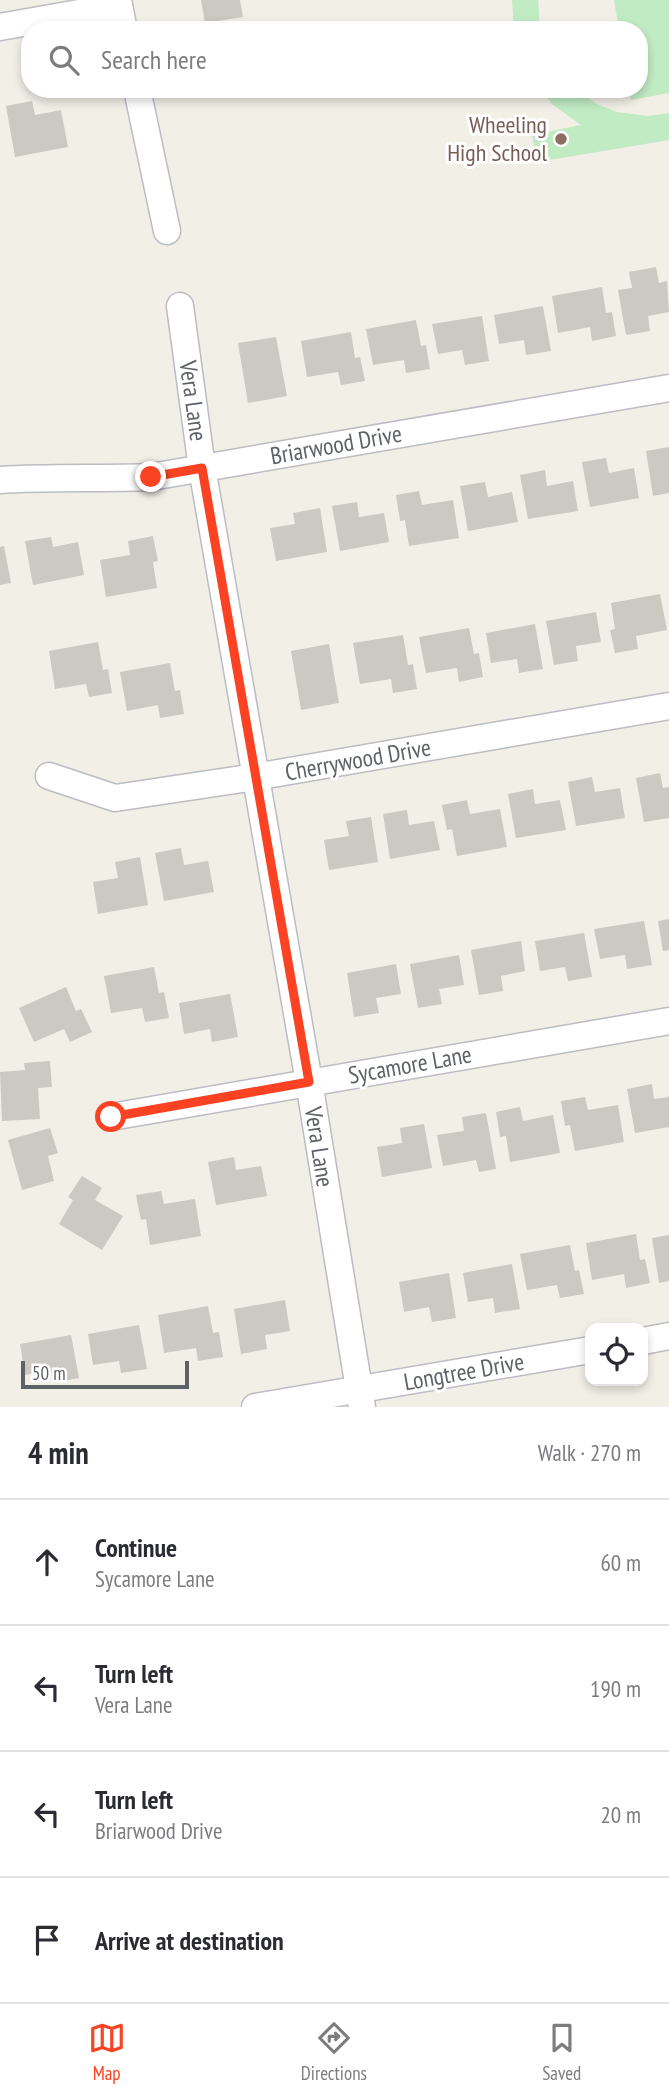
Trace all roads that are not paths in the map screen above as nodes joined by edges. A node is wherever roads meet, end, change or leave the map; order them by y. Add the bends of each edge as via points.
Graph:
1 (121, 12) edge
2 (48, 21) edge
3 (21, 24) edge
4 (0, 27) edge
5 (139, 98) edge
6 (167, 231) dead end
7 (180, 306) dead end
8 (669, 388) edge
9 (202, 468) junction
10 (0, 480) edge
11 (669, 706) edge
12 (49, 776) dead end
13 (255, 778) junction
14 (669, 1021) edge
15 (309, 1082) junction
16 (111, 1117) dead end
17 (669, 1336) edge
18 (648, 1340) edge
19 (585, 1351) edge
20 (361, 1399) edge
21 (255, 1407) edge

1 - 2 street
3 - 4 street
5 - 6 street
7 - 9 street, Vera Lane
8 - 9 street, Briarwood Drive
9 - 10 street, Briarwood Drive via 151,477
9 - 13 street, Vera Lane
11 - 13 street, Cherrywood Drive
12 - 13 street, Cherrywood Drive via 115,799
13 - 15 street, Vera Lane
14 - 15 street, Sycamore Lane
15 - 16 street, Sycamore Lane
15 - 20 street, Vera Lane
17 - 18 street
19 - 20 street, Longtree Drive
20 - 21 street, Longtree Drive

